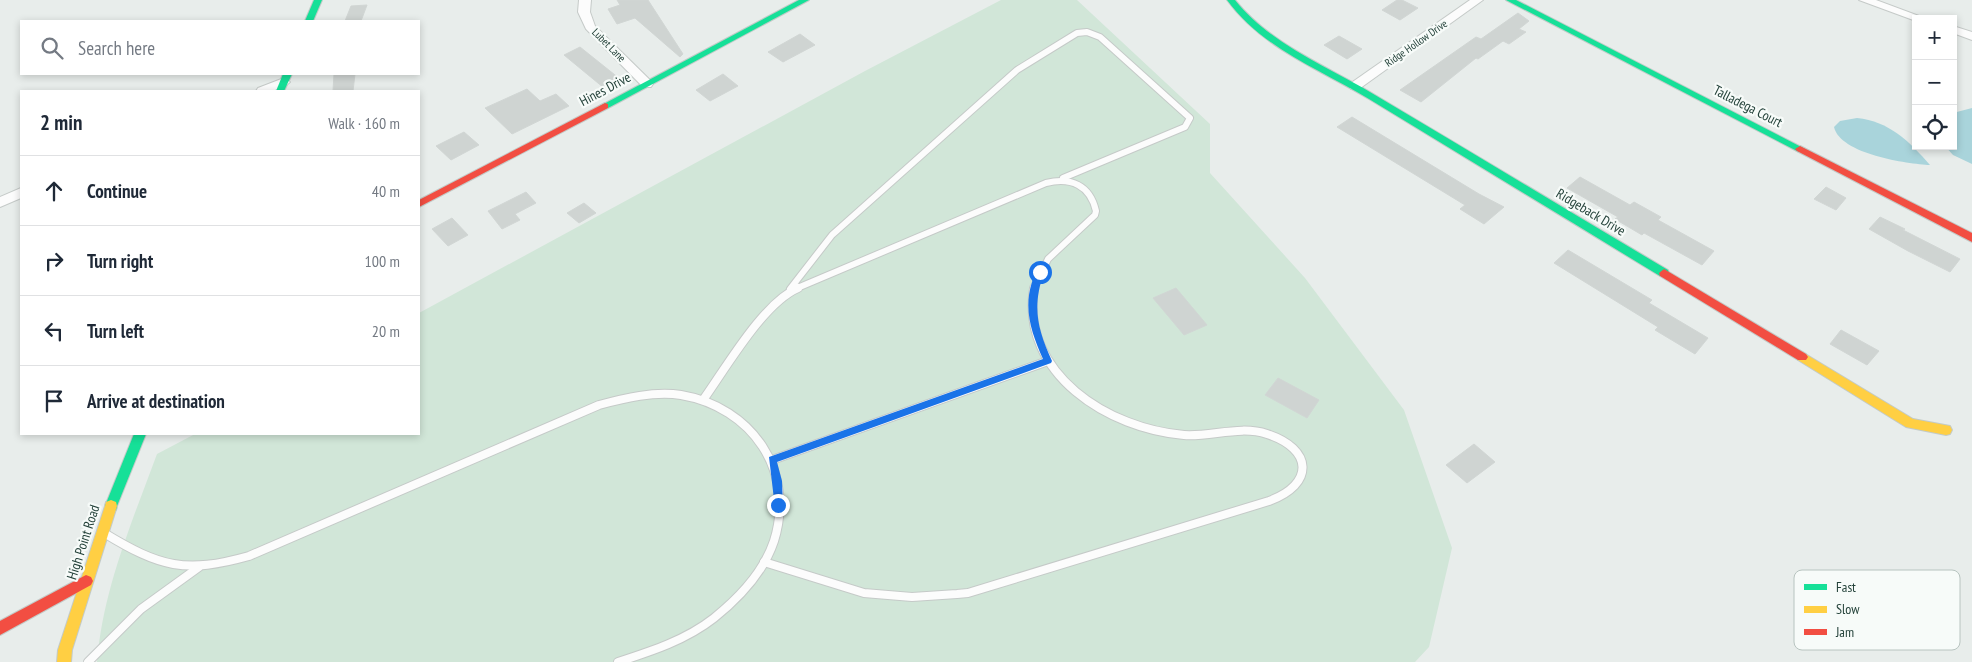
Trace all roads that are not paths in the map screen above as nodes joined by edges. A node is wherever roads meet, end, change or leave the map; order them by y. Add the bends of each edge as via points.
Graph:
1 (318, 0) edge
2 (585, 0) edge
3 (805, 0) edge
4 (1231, 0) edge
5 (1477, 0) edge
6 (1510, 0) edge
7 (1865, 0) edge
8 (1912, 16) edge
9 (309, 20) edge
10 (1957, 30) edge
11 (1972, 36) edge
12 (284, 82) edge
13 (647, 84) junction
14 (1355, 86) junction
15 (264, 90) edge
16 (1062, 179) junction
17 (20, 193) edge
18 (0, 202) edge
19 (420, 203) edge
20 (1972, 238) edge
21 (787, 293) junction
22 (1048, 361) junction
23 (704, 400) junction
24 (1946, 430) dead end
25 (140, 435) edge
26 (772, 460) junction
27 (101, 531) junction
28 (764, 562) junction
29 (201, 566) junction
30 (86, 581) junction
31 (0, 628) edge
32 (64, 662) edge
33 (88, 662) edge
34 (618, 662) edge

1 - 9 street
2 - 13 street, Lubet Lane via 584,12 590,27
3 - 13 street, Hines Drive
4 - 14 street, Ridgeback Drive via 1254,25
5 - 14 street, Ridge Hollow Drive
6 - 20 street, Talladega Court
7 - 8 street
10 - 11 street
12 - 15 street
13 - 19 street, Hines Drive
14 - 24 street, Ridgeback Drive via 1910,423
16 - 21 lane
16 - 21 lane via 1185,126 1190,118 1100,38 1087,32 1077,33 1017,70 832,235
16 - 22 lane via 1086,189 1096,211 1086,225 1048,257 1037,279 1032,313
17 - 18 street
21 - 23 lane via 758,323
22 - 26 lane
22 - 28 lane via 1080,395 1137,426 1185,436 1255,431 1278,439 1300,458 1302,477 1291,490 1269,501 968,592 931,597 878,595
23 - 26 lane via 747,426
23 - 29 lane via 660,394 599,405 249,556
25 - 27 street, High Point Road
26 - 28 lane via 778,481 778,518
27 - 29 lane via 156,562
27 - 30 street, High Point Road
28 - 34 lane via 739,595 700,629 675,643
29 - 33 lane via 140,609
30 - 31 street
30 - 32 street, High Point Road

